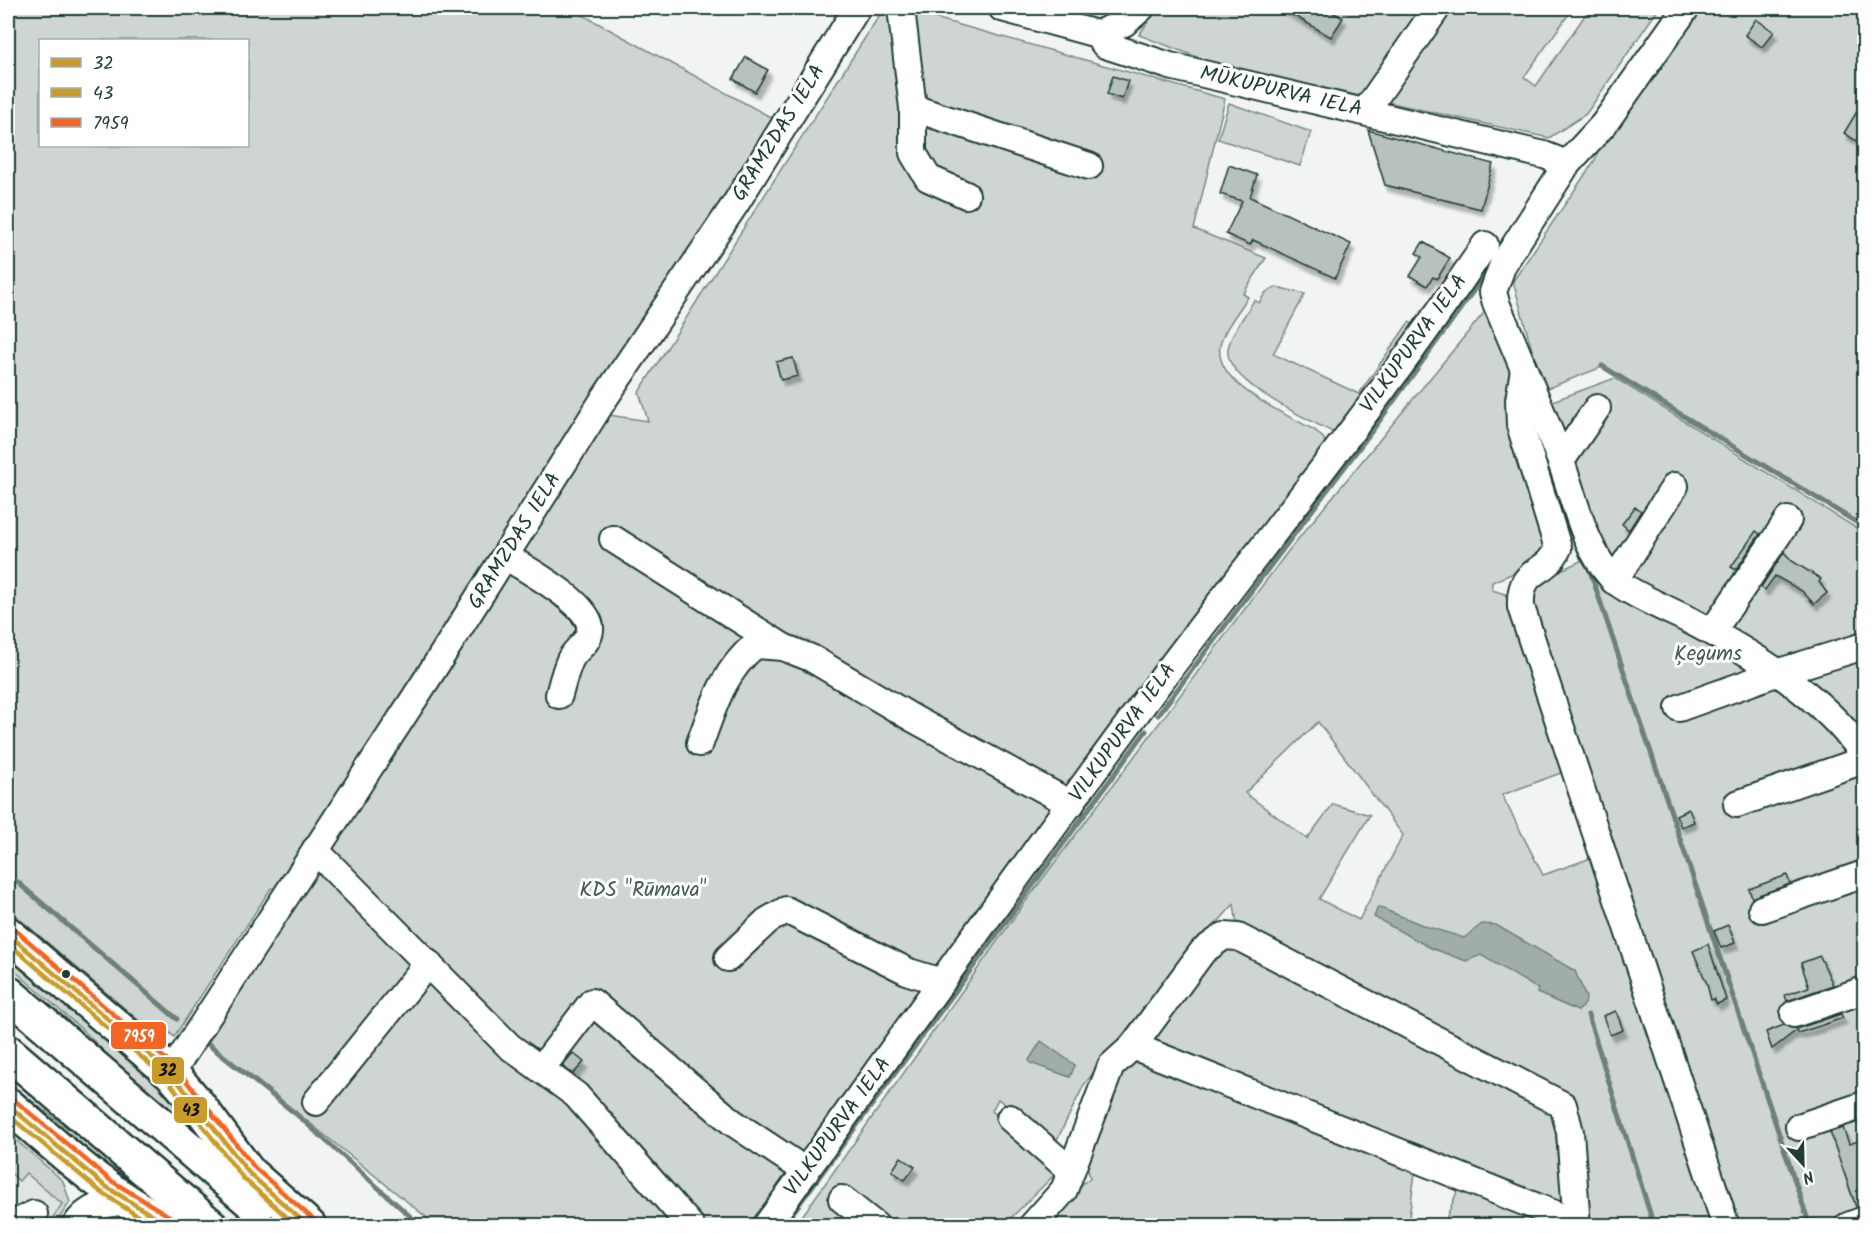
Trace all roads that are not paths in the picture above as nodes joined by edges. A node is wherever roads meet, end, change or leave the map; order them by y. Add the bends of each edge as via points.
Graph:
1 (857, 8) edge
2 (901, 8) edge
3 (1002, 8) edge
4 (1141, 8) edge
5 (1437, 8) edge
6 (1686, 8) edge
7 (1097, 33) junction
8 (913, 108) junction
9 (1365, 112) junction
10 (1567, 164) junction
11 (1089, 166) dead end
12 (966, 195) dead end
13 (1485, 245) dead end
14 (1524, 370) junction
15 (1597, 408) dead end
16 (1561, 461) junction
17 (1675, 486) dead end
18 (1788, 520) dead end
19 (613, 539) dead end
20 (505, 556) junction
21 (1614, 581) junction
22 (1712, 632) junction
23 (1864, 646) edge
24 (783, 648) junction
25 (1779, 672) junction
26 (559, 695) dead end
27 (1679, 708) dead end
28 (700, 743) dead end
29 (1864, 754) edge
30 (1864, 760) edge
31 (1071, 804) junction
32 (1737, 804) dead end
33 (315, 850) junction
34 (1864, 874) edge
35 (1762, 909) dead end
36 (8, 934) edge
37 (728, 958) dead end
38 (428, 963) junction
39 (942, 982) junction
40 (1864, 990) edge
41 (8, 993) edge
42 (1794, 1014) dead end
43 (1134, 1046) junction
44 (8, 1052) edge
45 (541, 1069) junction
46 (171, 1073) junction
47 (316, 1102) dead end
48 (8, 1105) edge
49 (1864, 1105) edge
50 (1010, 1118) dead end
51 (1799, 1127) dead end
52 (806, 1171) junction
53 (1071, 1171) junction
54 (842, 1199) dead end
55 (126, 1201) junction
56 (34, 1214) dead end
57 (1864, 1220) edge
58 (1577, 1224) edge
59 (9, 1226) edge
60 (75, 1226) edge
61 (170, 1226) edge
62 (211, 1226) edge
63 (279, 1226) edge
64 (309, 1226) edge
65 (691, 1226) edge
66 (766, 1226) edge
67 (876, 1226) edge
68 (1032, 1226) edge
69 (1726, 1226) edge
70 (1848, 1226) edge

1 - 20 street, GRAMZDAS IELA via 736,203 604,399
2 - 8 street
3 - 7 street, MŪKUPURVA IELA
4 - 7 street via 1124,22
5 - 9 street
6 - 10 street via 1604,124
7 - 9 street, MŪKUPURVA IELA via 1105,45 1170,66
8 - 11 street
8 - 12 street via 912,143 917,162 928,178
9 - 10 street, MŪKUPURVA IELA
10 - 14 street via 1503,264 1493,292
13 - 31 street, VILKUPURVA IELA via 1385,388 1263,543
14 - 16 street
14 - 69 street via 1520,425 1558,548 1554,557 1526,578 1520,591 1521,607
15 - 16 street
16 - 21 street via 1595,554
17 - 21 street
18 - 22 street
19 - 24 street
20 - 26 street via 545,581 589,620 586,640 571,658
20 - 33 street, GRAMZDAS IELA
21 - 22 street
22 - 25 street
23 - 25 street
24 - 28 street via 755,645 745,653 723,681
24 - 31 street via 811,658
25 - 27 street
25 - 29 street via 1841,725
30 - 32 street
31 - 39 street, VILKUPURVA IELA
33 - 38 street
33 - 46 street, GRAMZDAS IELA
34 - 35 street
36 - 46 highway
37 - 39 street via 767,921 786,910 909,972
38 - 45 street via 509,1046
38 - 47 street
39 - 52 street, VILKUPURVA IELA
40 - 42 street
41 - 63 highway
43 - 53 street via 1111,1066
43 - 58 street
43 - 58 street via 1203,951 1224,936 1238,937 1563,1105 1570,1132
44 - 62 highway
45 - 52 street via 592,1002 732,1122
45 - 65 street via 576,1095
46 - 64 highway via 249,1173
48 - 55 highway
49 - 51 street
50 - 53 street
52 - 66 street, VILKUPURVA IELA
53 - 68 street via 1064,1190
54 - 67 street
55 - 60 street via 99,1204 82,1214
55 - 61 highway
56 - 59 street
57 - 70 street

